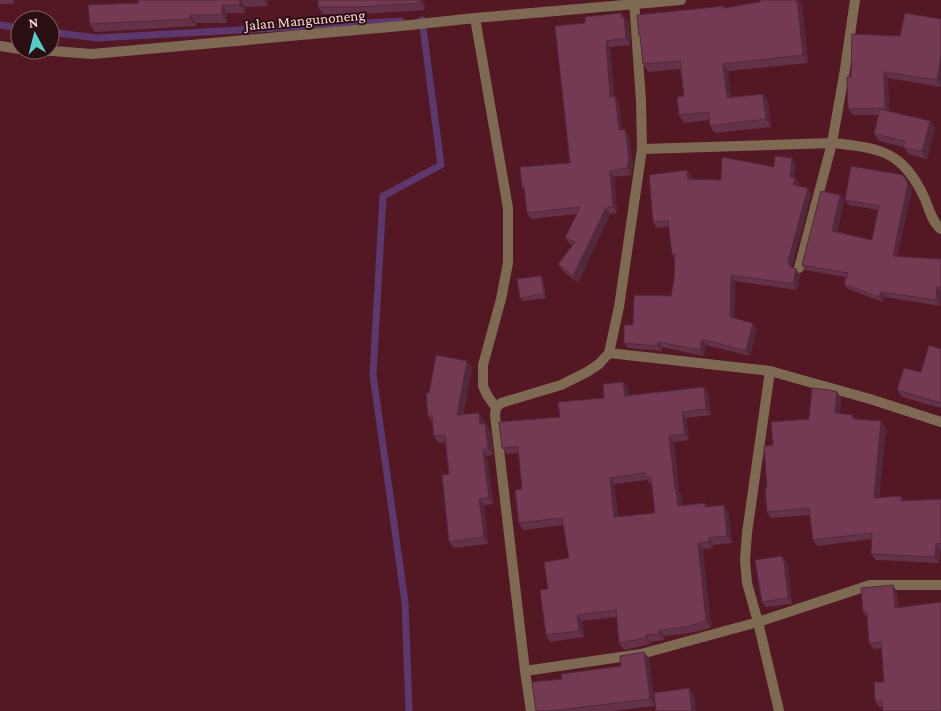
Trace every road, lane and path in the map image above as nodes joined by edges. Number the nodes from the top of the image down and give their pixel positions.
1 (681, 0) edge
2 (855, 0) edge
3 (634, 2) edge
4 (475, 18) junction
5 (60, 52) edge
6 (832, 143) junction
7 (642, 149) junction
8 (941, 229) edge
9 (799, 268) dead end
10 (609, 353) junction
11 (770, 371) junction
12 (496, 408) junction
13 (941, 422) edge
14 (941, 585) edge
15 (758, 622) junction
16 (525, 672) junction
17 (531, 711) edge
18 (779, 711) edge

1 - 3 street, Jalan Mangunoneng
2 - 6 street
3 - 4 street, Jalan Mangunoneng
3 - 7 street
4 - 5 street, Jalan Mangunoneng
4 - 12 street
6 - 7 street
6 - 8 street
6 - 9 street
7 - 10 street
10 - 11 street
10 - 12 street
11 - 13 street
11 - 15 street
12 - 16 street
14 - 15 street
15 - 16 street
15 - 18 street
16 - 17 street

